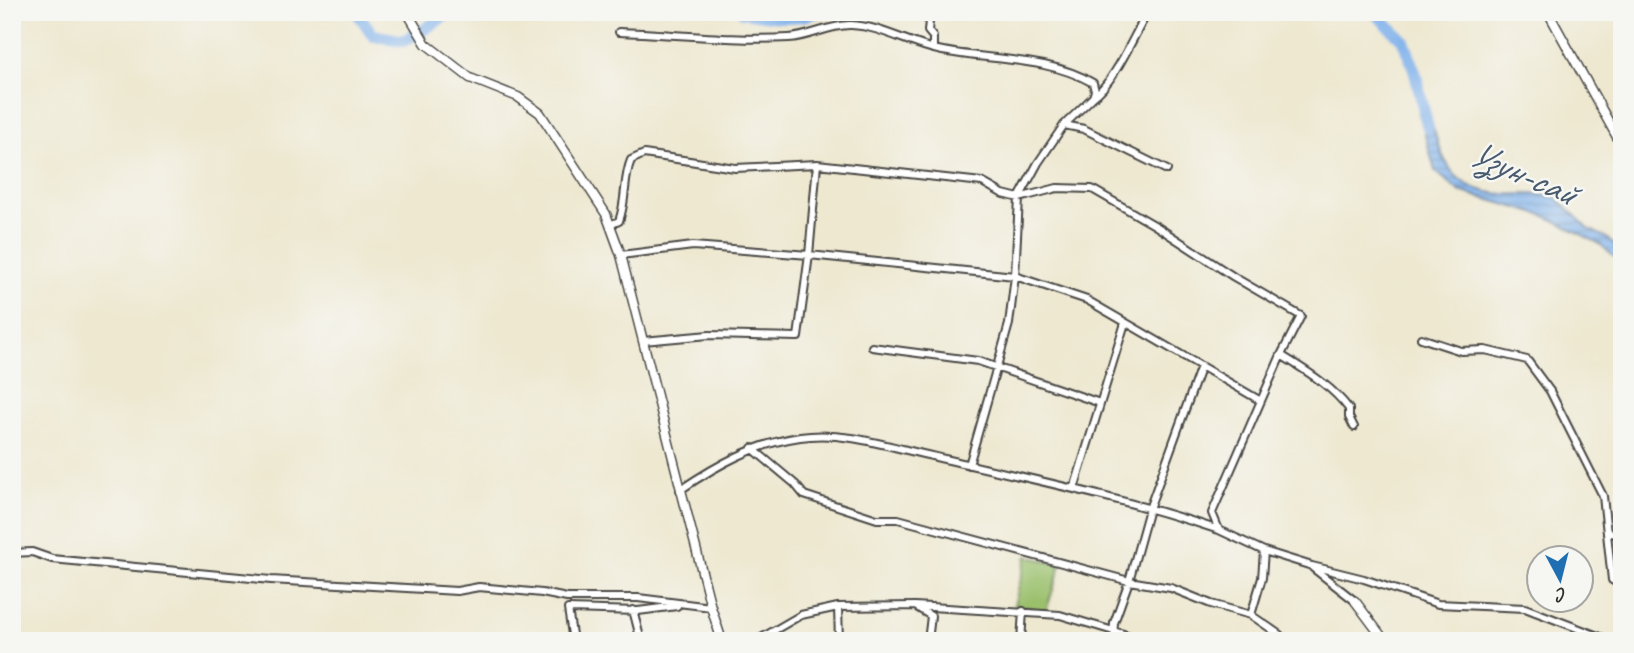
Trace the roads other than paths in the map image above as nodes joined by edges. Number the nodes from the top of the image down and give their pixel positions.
1 (407, 12) edge
2 (930, 12) edge
3 (1148, 12) edge
4 (1548, 12) edge
5 (620, 32) dead end
6 (933, 49) junction
7 (1093, 97) junction
8 (1064, 125) junction
9 (1622, 146) edge
10 (817, 164) junction
11 (1167, 170) dead end
12 (1019, 198) junction
13 (610, 225) junction
14 (621, 255) junction
15 (809, 255) junction
16 (1015, 276) junction
17 (1125, 323) junction
18 (1421, 338) dead end
19 (643, 341) junction
20 (872, 347) dead end
21 (1281, 355) junction
22 (1201, 366) junction
23 (997, 367) junction
24 (1261, 401) junction
25 (1100, 403) junction
26 (1354, 427) dead end
27 (752, 448) junction
28 (969, 465) junction
29 (1074, 489) junction
30 (680, 490) junction
31 (1149, 509) junction
32 (1219, 530) junction
33 (1608, 531) junction
34 (1622, 536) edge
35 (1264, 551) junction
36 (12, 553) edge
37 (1312, 566) junction
38 (1129, 581) junction
39 (1622, 586) edge
40 (1355, 601) joint
41 (688, 605) junction
42 (710, 607) junction
43 (838, 607) junction
44 (915, 607) junction
45 (633, 610) junction
46 (1023, 611) junction
47 (1251, 615) junction
48 (1114, 630) junction
49 (1280, 635) dead end
50 (1385, 640) edge
51 (572, 641) edge
52 (640, 641) edge
53 (722, 641) edge
54 (756, 641) edge
55 (839, 641) edge
56 (928, 641) edge
57 (1021, 641) edge
58 (1112, 641) edge
59 (1147, 641) edge
60 (1611, 641) edge

1 - 13 street
2 - 6 street
3 - 7 street
4 - 9 street
5 - 6 street
6 - 7 street
7 - 8 street
8 - 11 street
8 - 12 street
10 - 12 street
10 - 13 street
10 - 15 street
12 - 16 street
12 - 21 street
13 - 14 street
14 - 15 street
14 - 19 street
15 - 16 street
15 - 19 street
16 - 17 street
16 - 23 street
17 - 22 street
17 - 25 street
18 - 33 street
19 - 30 street
20 - 23 street
21 - 24 street
21 - 26 street
22 - 24 street
22 - 31 street
23 - 25 street
23 - 28 street
24 - 32 street
25 - 29 street
27 - 28 street
27 - 30 street
27 - 38 street
28 - 29 street
29 - 31 street
30 - 42 street
31 - 32 street
31 - 38 street
32 - 35 street
33 - 34 street
33 - 39 street
35 - 37 street
35 - 47 street
36 - 41 street
37 - 40 street
37 - 60 street
38 - 47 street
38 - 48 street
40 - 50 street
41 - 42 street
41 - 45 street
42 - 53 street
43 - 44 street
43 - 54 street
43 - 55 street
44 - 46 street
44 - 56 street
45 - 51 street
45 - 52 street
46 - 48 street
46 - 57 street
47 - 49 street
48 - 58 street
48 - 59 street

